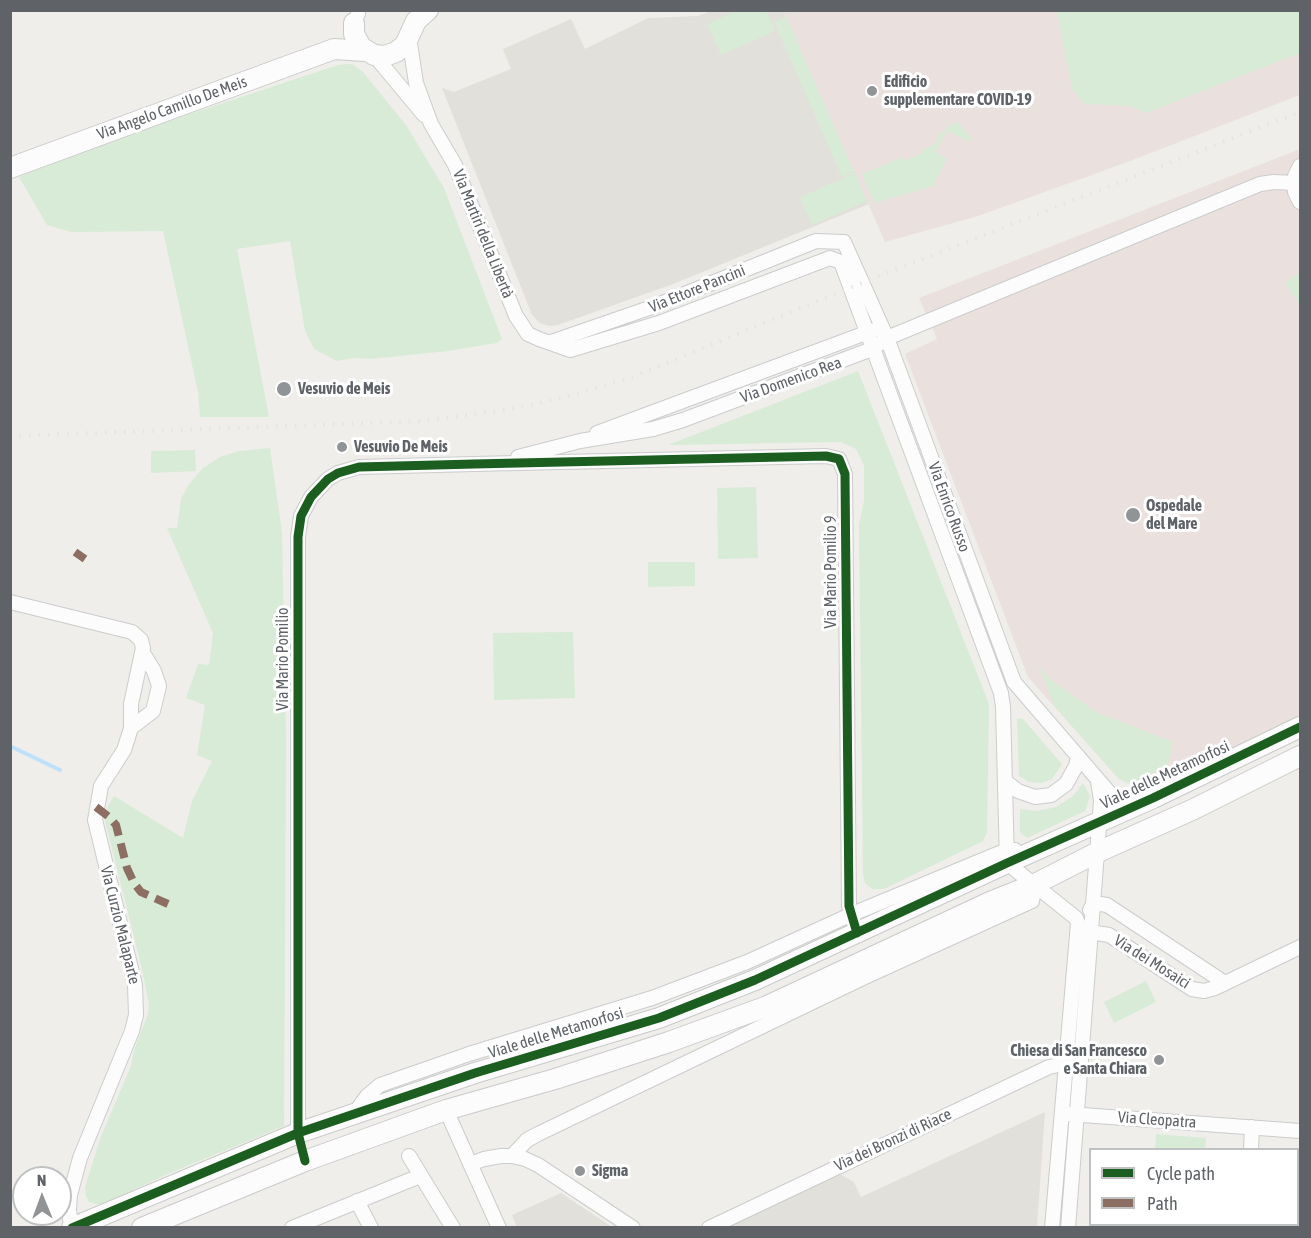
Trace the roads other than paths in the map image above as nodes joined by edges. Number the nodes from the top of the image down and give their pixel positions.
1 (403, 10) edge
2 (428, 10) edge
3 (358, 15) edge
4 (409, 35) junction
5 (334, 49) junction
6 (370, 53) junction
7 (431, 124) junction
8 (1300, 166) edge
9 (10, 168) edge
10 (1294, 183) junction
11 (1300, 202) edge
12 (844, 242) joint
13 (830, 258) joint
14 (866, 332) junction
15 (884, 333) junction
16 (545, 341) junction
17 (872, 349) junction
18 (580, 441) junction
19 (610, 461) junction
20 (474, 464) junction
21 (10, 602) edge
22 (143, 653) junction
23 (1300, 727) edge
24 (131, 728) junction
25 (1078, 756) junction
26 (1300, 756) edge
27 (1005, 781) junction
28 (1098, 781) junction
29 (1125, 811) junction
30 (1099, 822) junction
31 (1098, 852) junction
32 (1007, 856) junction
33 (1035, 884) junction
34 (1094, 903) junction
35 (1070, 914) junction
36 (854, 924) junction
37 (1085, 931) junction
38 (1300, 947) edge
39 (1225, 983) junction
40 (1066, 1064) junction
41 (1081, 1065) junction
42 (434, 1087) junction
43 (446, 1110) junction
44 (1062, 1113) junction
45 (354, 1114) junction
46 (1077, 1114) junction
47 (1252, 1127) junction
48 (1300, 1131) edge
49 (298, 1133) junction
50 (1251, 1148) edge
51 (409, 1156) dead end
52 (512, 1156) junction
53 (305, 1161) junction
54 (470, 1164) junction
55 (420, 1176) junction
56 (357, 1201) junction
57 (151, 1226) edge
58 (72, 1227) edge
59 (292, 1227) edge
60 (371, 1227) edge
61 (453, 1227) edge
62 (499, 1227) edge
63 (633, 1227) edge
64 (709, 1227) edge
65 (1052, 1227) edge
66 (1068, 1227) edge

1 - 4 street
2 - 4 street, Via Angelo Camillo De Meis
3 - 5 street
3 - 6 street
4 - 6 street, Via Angelo Camillo De Meis
4 - 7 street, Via Martiri della Libertà
5 - 6 street, Via Angelo Camillo De Meis
5 - 9 street, Via Angelo Camillo De Meis
6 - 7 street, Via Martiri della Libertà
7 - 16 street, Via Martiri della Libertà
8 - 10 street
10 - 11 street
10 - 15 street, Via Domenico Rea
12 - 15 street, Via Enrico Russo
12 - 16 street, Via Ettore Pancini
13 - 14 street, Via Enrico Russo
13 - 16 street, Via Ettore Pancini
14 - 15 street, Via Domenico Rea
14 - 17 street, Via Enrico Russo
14 - 18 street, Via Domenico Rea
15 - 17 street, Via Domenico Rea
15 - 25 street, Via Enrico Russo
17 - 18 street, Via Domenico Rea
17 - 27 street, Via Enrico Russo
18 - 19 street
18 - 20 street, Via Mario Pomilio
19 - 20 street, Via Mario Pomilio
19 - 36 street, Via Mario Pomilio 9
20 - 49 street, Via Mario Pomilio
21 - 22 street
22 - 24 street
22 - 24 street
23 - 29 street, Viale delle Metamorfosi
24 - 58 street, Via Curzio Malaparte
25 - 27 street
25 - 28 street, Via Enrico Russo
26 - 31 street
27 - 32 street, Via Enrico Russo
28 - 29 street, Via Enrico Russo
28 - 30 street
29 - 30 street, Viale delle Metamorfosi
30 - 31 street
30 - 32 street, Viale delle Metamorfosi
31 - 33 street
31 - 34 street
32 - 33 street
32 - 36 street, Viale delle Metamorfosi
33 - 35 street
33 - 43 street
33 - 52 street
34 - 35 street
34 - 37 street
34 - 39 street, Via dei Mosaici
35 - 37 street
36 - 42 street, Viale delle Metamorfosi
36 - 45 street, Viale delle Metamorfosi
37 - 39 street, Via dei Mosaici
37 - 40 street
37 - 41 street
38 - 39 street, Via dei Mosaici
40 - 41 street, Via dei Bronzi di Riace
40 - 44 street
40 - 64 street, Via dei Bronzi di Riace
41 - 46 street
42 - 43 street
42 - 45 street, Viale delle Metamorfosi
43 - 53 street
43 - 54 street
44 - 46 street, Via Cleopatra
44 - 65 street
45 - 49 street, Viale delle Metamorfosi
46 - 47 street, Via Cleopatra
46 - 66 street
47 - 48 street, Via Cleopatra
47 - 50 street
49 - 53 street
49 - 58 street, Viale delle Metamorfosi
51 - 55 street
52 - 54 street
52 - 63 street
53 - 57 street
54 - 62 street
55 - 56 street
55 - 61 street
56 - 59 street
56 - 60 street

